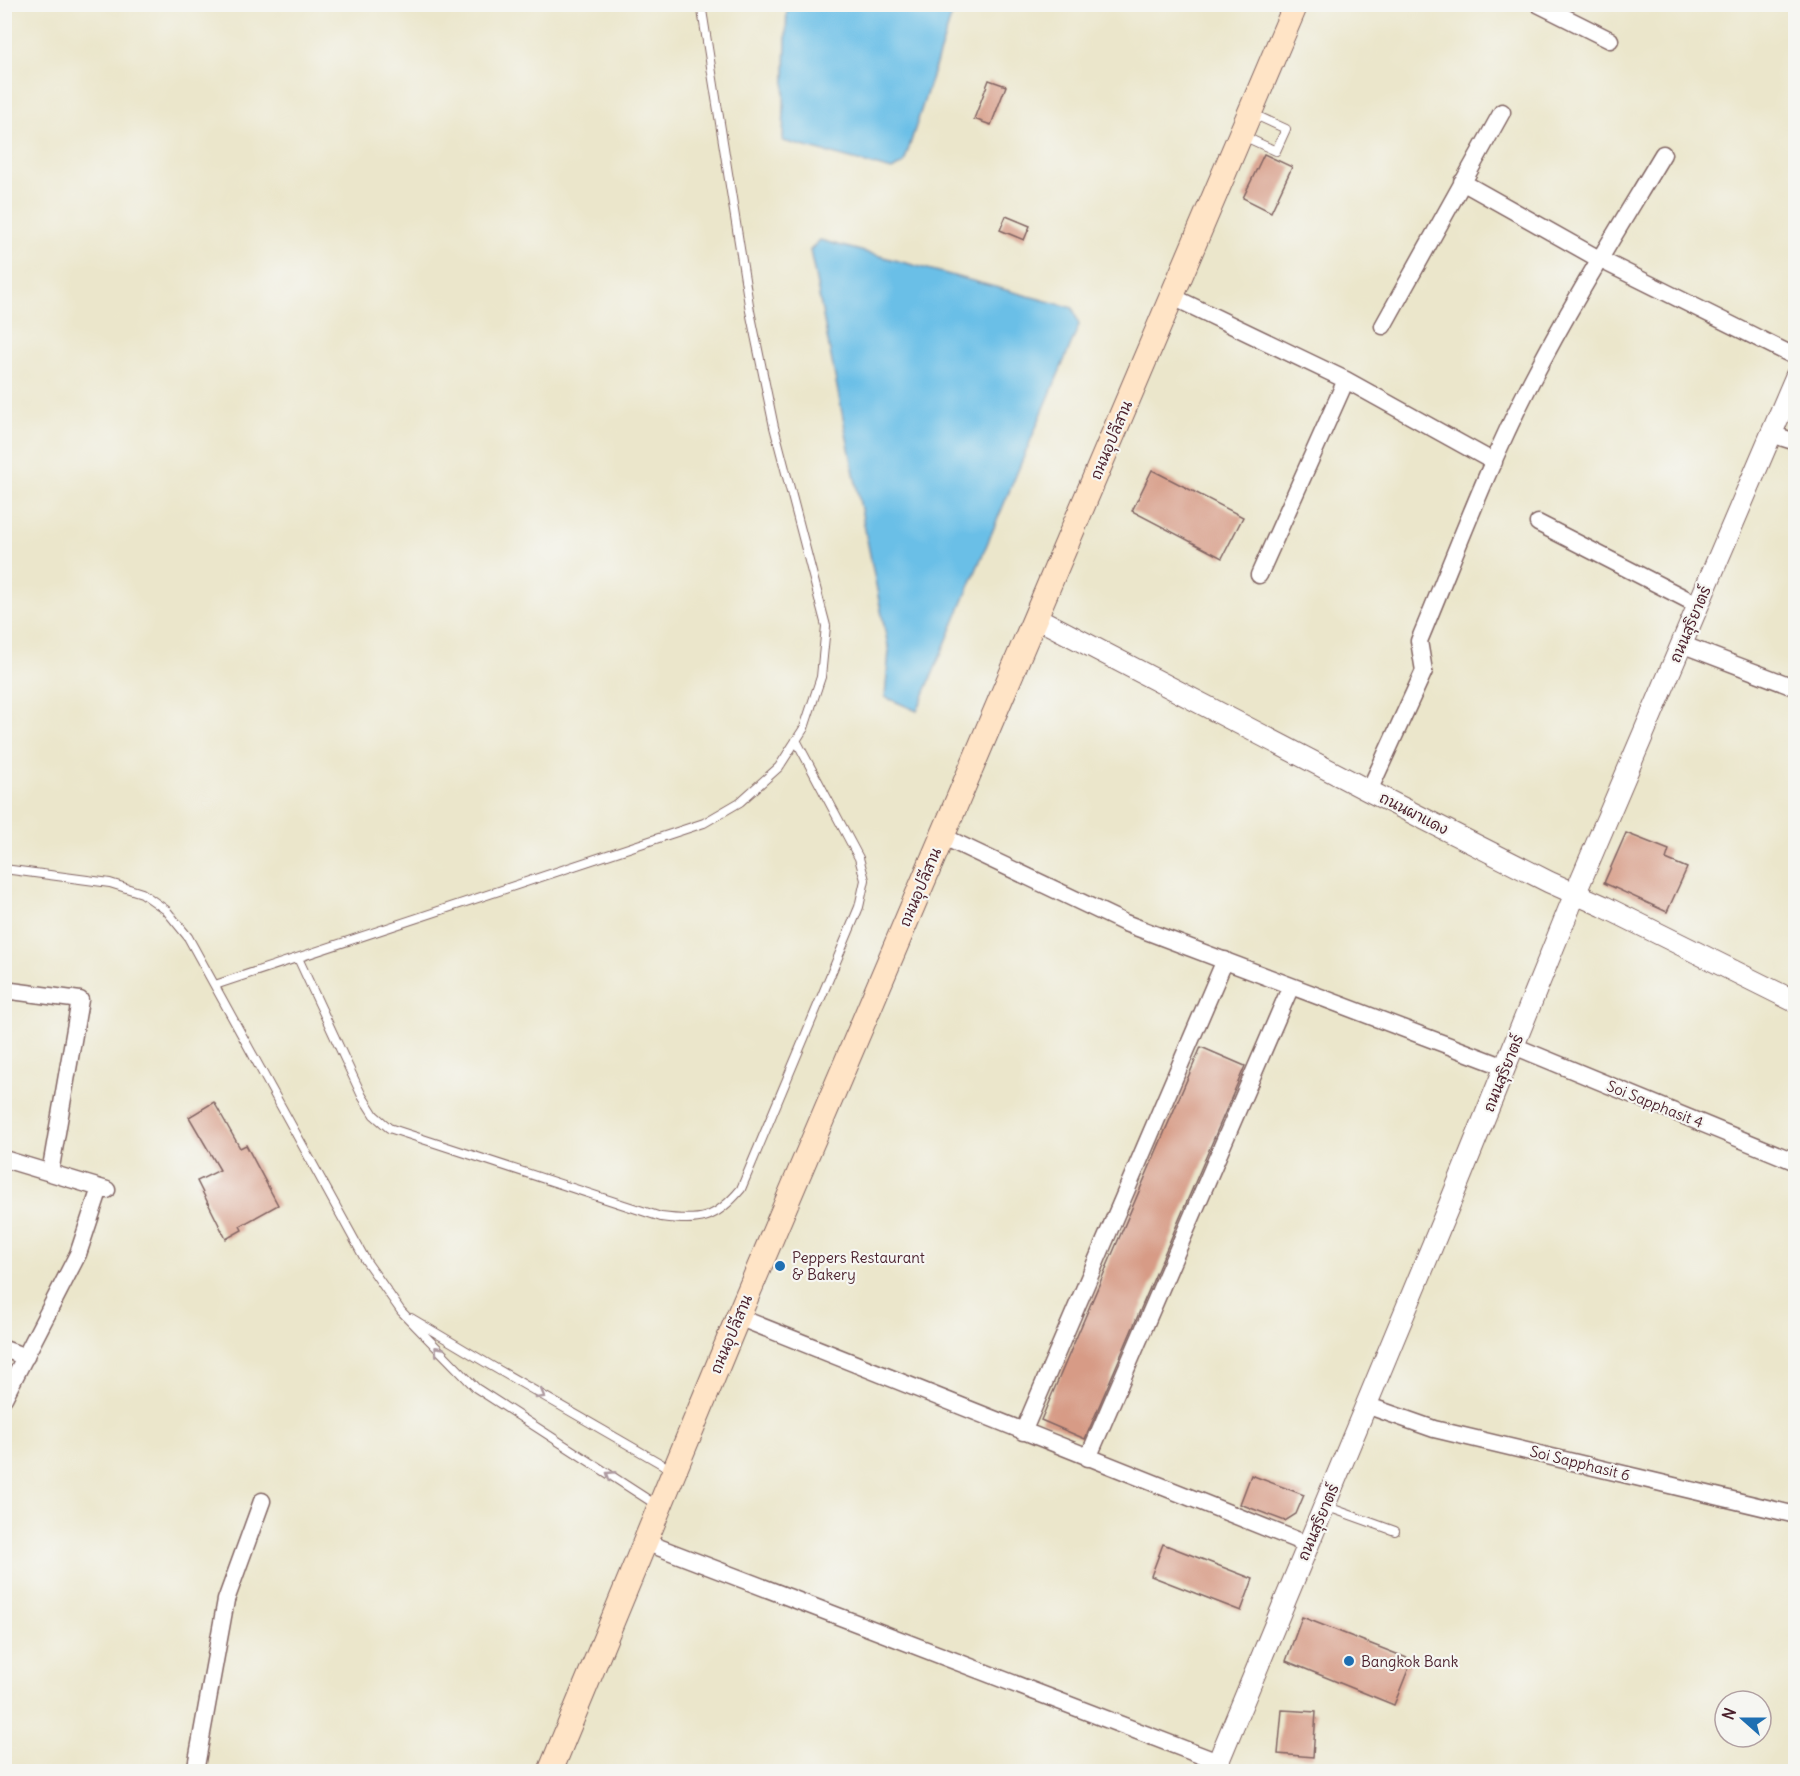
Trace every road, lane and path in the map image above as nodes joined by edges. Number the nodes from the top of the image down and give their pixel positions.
1 (701, 4) edge
2 (1296, 4) edge
3 (1538, 4) edge
4 (1610, 40) dead end
5 (1250, 112) junction
6 (1502, 112) dead end
7 (1241, 135) junction
8 (1664, 154) dead end
9 (1462, 182) junction
10 (1599, 258) junction
11 (1173, 297) junction
12 (1383, 326) dead end
13 (1796, 357) edge
14 (1796, 376) edge
15 (1346, 380) junction
16 (1771, 434) junction
17 (1796, 442) edge
18 (1494, 462) junction
19 (1538, 523) dead end
20 (1259, 574) dead end
21 (1698, 605) junction
22 (1035, 617) junction
23 (1681, 644) junction
24 (1796, 688) edge
25 (796, 740) junction
26 (1369, 791) junction
27 (942, 836) junction
28 (4, 869) edge
29 (1575, 894) junction
30 (298, 958) junction
31 (1225, 960) junction
32 (215, 985) junction
33 (1291, 986) junction
34 (4, 990) edge
35 (1796, 1002) edge
36 (1514, 1046) junction
37 (1505, 1067) junction
38 (4, 1159) edge
39 (1796, 1161) edge
40 (50, 1173) junction
41 (401, 1311) junction
42 (738, 1317) junction
43 (4, 1349) edge
44 (26, 1357) junction
45 (4, 1398) edge
46 (1366, 1405) junction
47 (1023, 1432) junction
48 (1088, 1458) junction
49 (674, 1471) junction
50 (262, 1501) dead end
51 (1325, 1506) junction
52 (660, 1507) junction
53 (1796, 1515) edge
54 (1395, 1531) dead end
55 (645, 1542) junction
56 (1309, 1545) junction
57 (1216, 1766) edge
58 (195, 1772) edge
59 (550, 1772) edge

1 - 25 lane
2 - 5 main road, ถนนอุปลีสาน
3 - 4 street
5 - 7 main road, ถนนอุปลีสาน
5 - 7 lane
6 - 9 street
7 - 11 main road, ถนนอุปลีสาน
8 - 10 street
9 - 10 street
9 - 12 street
10 - 13 street
10 - 18 street
11 - 15 street
11 - 22 main road, ถนนอุปลีสาน
14 - 16 street, ถนนสุริยาตร์
15 - 18 street
15 - 20 street
16 - 17 street
16 - 21 street, ถนนสุริยาตร์
18 - 26 street
19 - 21 street
21 - 23 street, ถนนสุริยาตร์
22 - 26 street, ถนนผาแดง
22 - 27 main road, ถนนอุปลีสาน
23 - 24 street
23 - 29 street, ถนนสุริยาตร์
25 - 30 lane
25 - 30 lane
26 - 29 street, ถนนผาแดง
27 - 31 street
27 - 42 main road, ถนนอุปลีสาน
28 - 32 lane
29 - 35 street, ถนนผาแดง
29 - 36 street, ถนนสุริยาตร์
30 - 32 lane
31 - 33 street
31 - 47 street
32 - 41 lane
33 - 37 street
33 - 48 street
34 - 40 street
36 - 37 street, ถนนสุริยาตร์
36 - 39 street, Soi Sapphasit 4
37 - 46 street, ถนนสุริยาตร์
38 - 40 street
40 - 44 street
41 -> 49 lane
52 -> 41 lane
42 - 47 street
42 - 49 main road, ถนนอุปลีสาน
43 - 44 street
44 - 45 street
46 - 51 street, ถนนสุริยาตร์
46 - 53 street, Soi Sapphasit 6
47 - 48 street
48 - 56 street
49 - 52 main road, ถนนอุปลีสาน
50 - 58 street
51 - 54 lane
51 - 56 street, ถนนสุริยาตร์
52 - 55 main road, ถนนอุปลีสาน
55 - 57 street
55 - 59 main road, ถนนอุปลีสาน
56 - 57 street, ถนนสุริยาตร์

